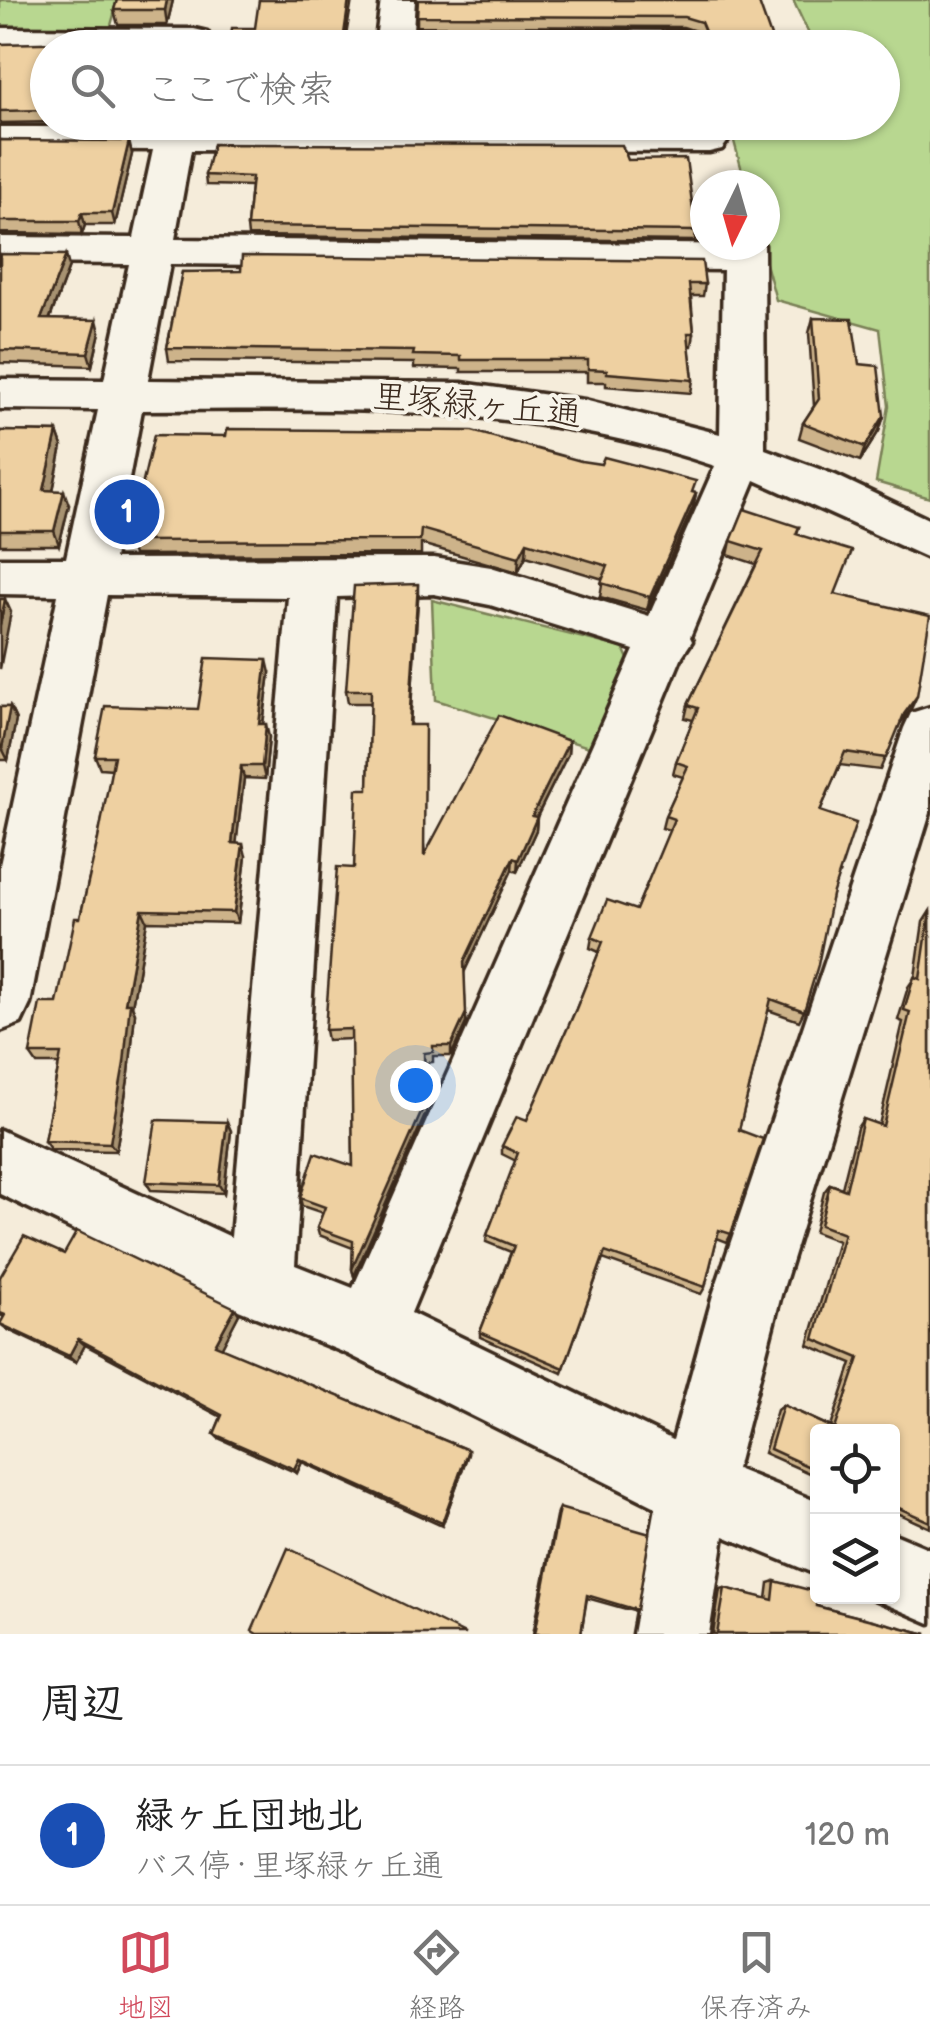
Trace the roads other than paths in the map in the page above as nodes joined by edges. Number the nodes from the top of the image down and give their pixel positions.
1 (398, 0) edge
2 (395, 30) edge
3 (30, 38) edge
4 (0, 39) edge
5 (30, 137) edge
6 (0, 138) edge
7 (174, 140) edge
8 (558, 140) edge
9 (711, 144) edge
10 (0, 250) edge
11 (690, 251) edge
12 (151, 252) junction
13 (745, 260) edge
14 (0, 394) edge
15 (124, 395) junction
16 (742, 456) junction
17 (930, 541) edge
18 (0, 576) edge
19 (86, 576) junction
20 (314, 579) junction
21 (666, 640) junction
22 (926, 759) edge
23 (22, 789) edge
24 (0, 1004) edge
25 (0, 1161) edge
26 (260, 1286) junction
27 (370, 1329) junction
28 (695, 1488) junction
29 (810, 1536) edge
30 (900, 1573) edge
31 (930, 1586) edge
32 (671, 1634) edge

1 - 2 street
3 - 4 street
5 - 6 street
7 - 12 street
8 - 9 street
10 - 12 street
11 - 12 street
12 - 15 street
13 - 16 street
14 - 15 street, 里塚緑ヶ丘通
15 - 16 street, 里塚緑ヶ丘通
15 - 19 street
16 - 17 street, 里塚緑ヶ丘通
16 - 21 street
18 - 19 street
19 - 20 street
19 - 23 street
20 - 21 street
20 - 26 street
21 - 27 street
22 - 28 street
23 - 24 street
25 - 26 street
26 - 27 street
27 - 28 street
28 - 29 street
28 - 32 street
30 - 31 street

